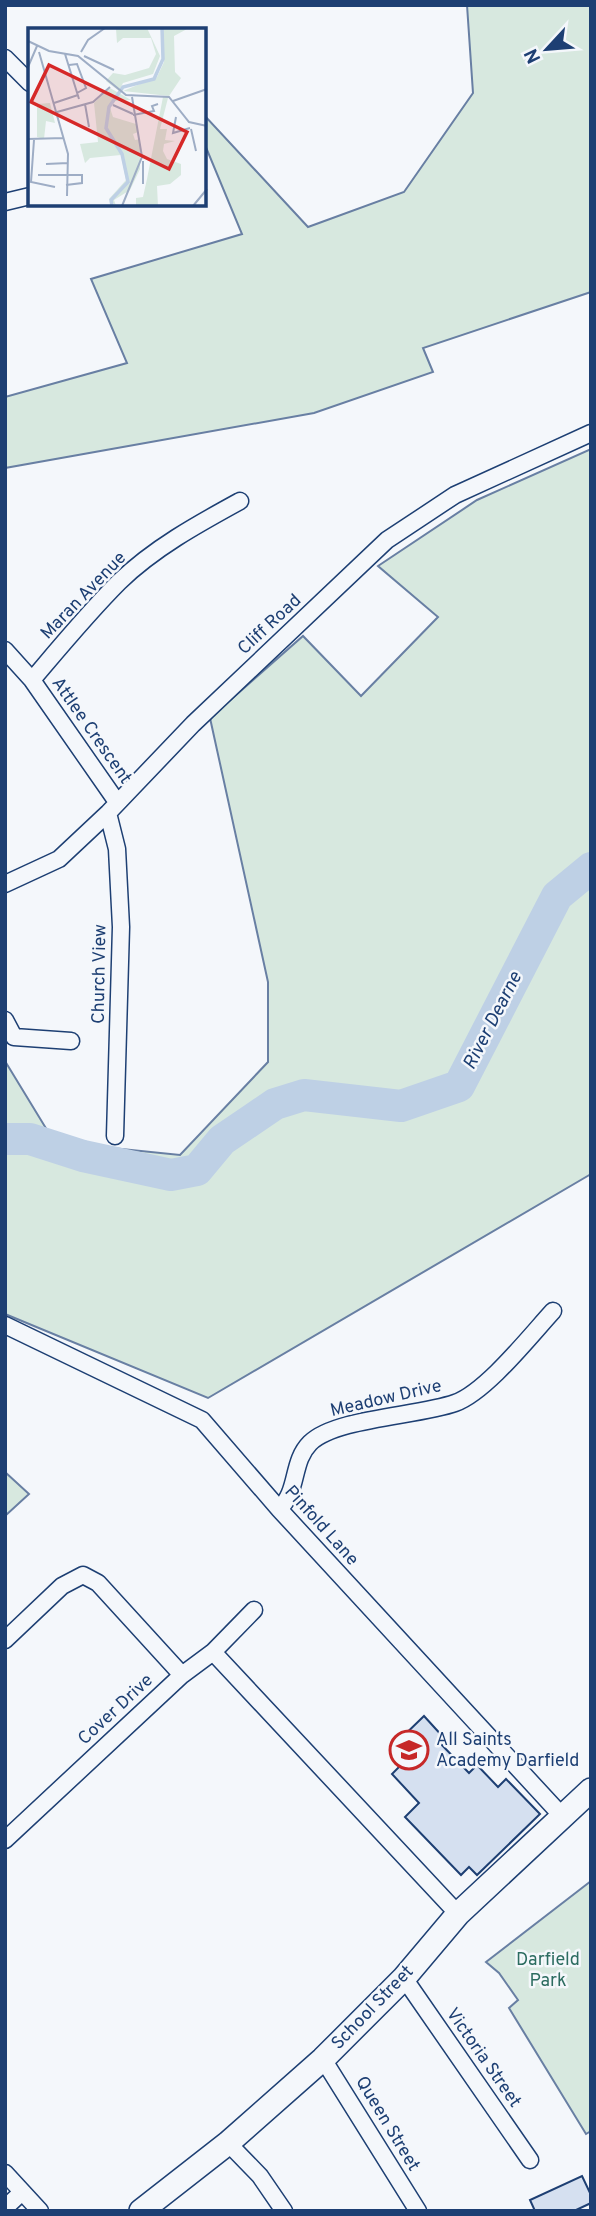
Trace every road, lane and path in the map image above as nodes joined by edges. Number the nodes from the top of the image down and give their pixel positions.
1 (5, 58) edge
2 (28, 81) edge
3 (28, 196) edge
4 (5, 202) edge
5 (591, 433) edge
6 (240, 501) dead end
7 (5, 650) edge
8 (33, 680) junction
9 (112, 808) junction
10 (5, 884) edge
11 (5, 1020) edge
12 (71, 1041) dead end
13 (115, 1136) dead end
14 (553, 1311) dead end
15 (5, 1325) edge
16 (279, 1509) junction
17 (254, 1610) dead end
18 (5, 1640) edge
19 (213, 1651) junction
20 (182, 1675) junction
21 (591, 1790) edge
22 (562, 1816) junction
23 (5, 1840) edge
24 (458, 1914) junction
25 (404, 1978) junction
26 (323, 2059) junction
27 (228, 2143) junction
28 (530, 2160) dead end
29 (5, 2173) edge
30 (21, 2193) junction
31 (5, 2208) edge
32 (40, 2211) edge
33 (141, 2211) edge
34 (284, 2211) edge
35 (418, 2211) edge

1 - 2 street
3 - 4 street
5 - 9 street, Cliff Road
6 - 8 street, Maran Avenue
7 - 8 street, Attlee Crescent
8 - 9 street, Attlee Crescent
9 - 10 street, Cliff Road
9 - 13 street, Church View
11 - 12 street
14 - 16 street, Meadow Drive
15 - 16 street, Pinfold Lane
16 - 22 street, Pinfold Lane
17 - 19 street, Cover Drive
18 - 20 street
19 - 20 street, Cover Drive
19 - 24 street
20 - 23 street, Cover Drive
21 - 22 street, School Street
22 - 24 street, School Street
24 - 25 street, School Street
25 - 26 street, School Street
25 - 28 street, Victoria Street
26 - 27 street, School Street
26 - 35 street, Queen Street
27 - 33 street, School Street
27 - 34 street
29 - 30 street
30 - 31 street
30 - 32 street

